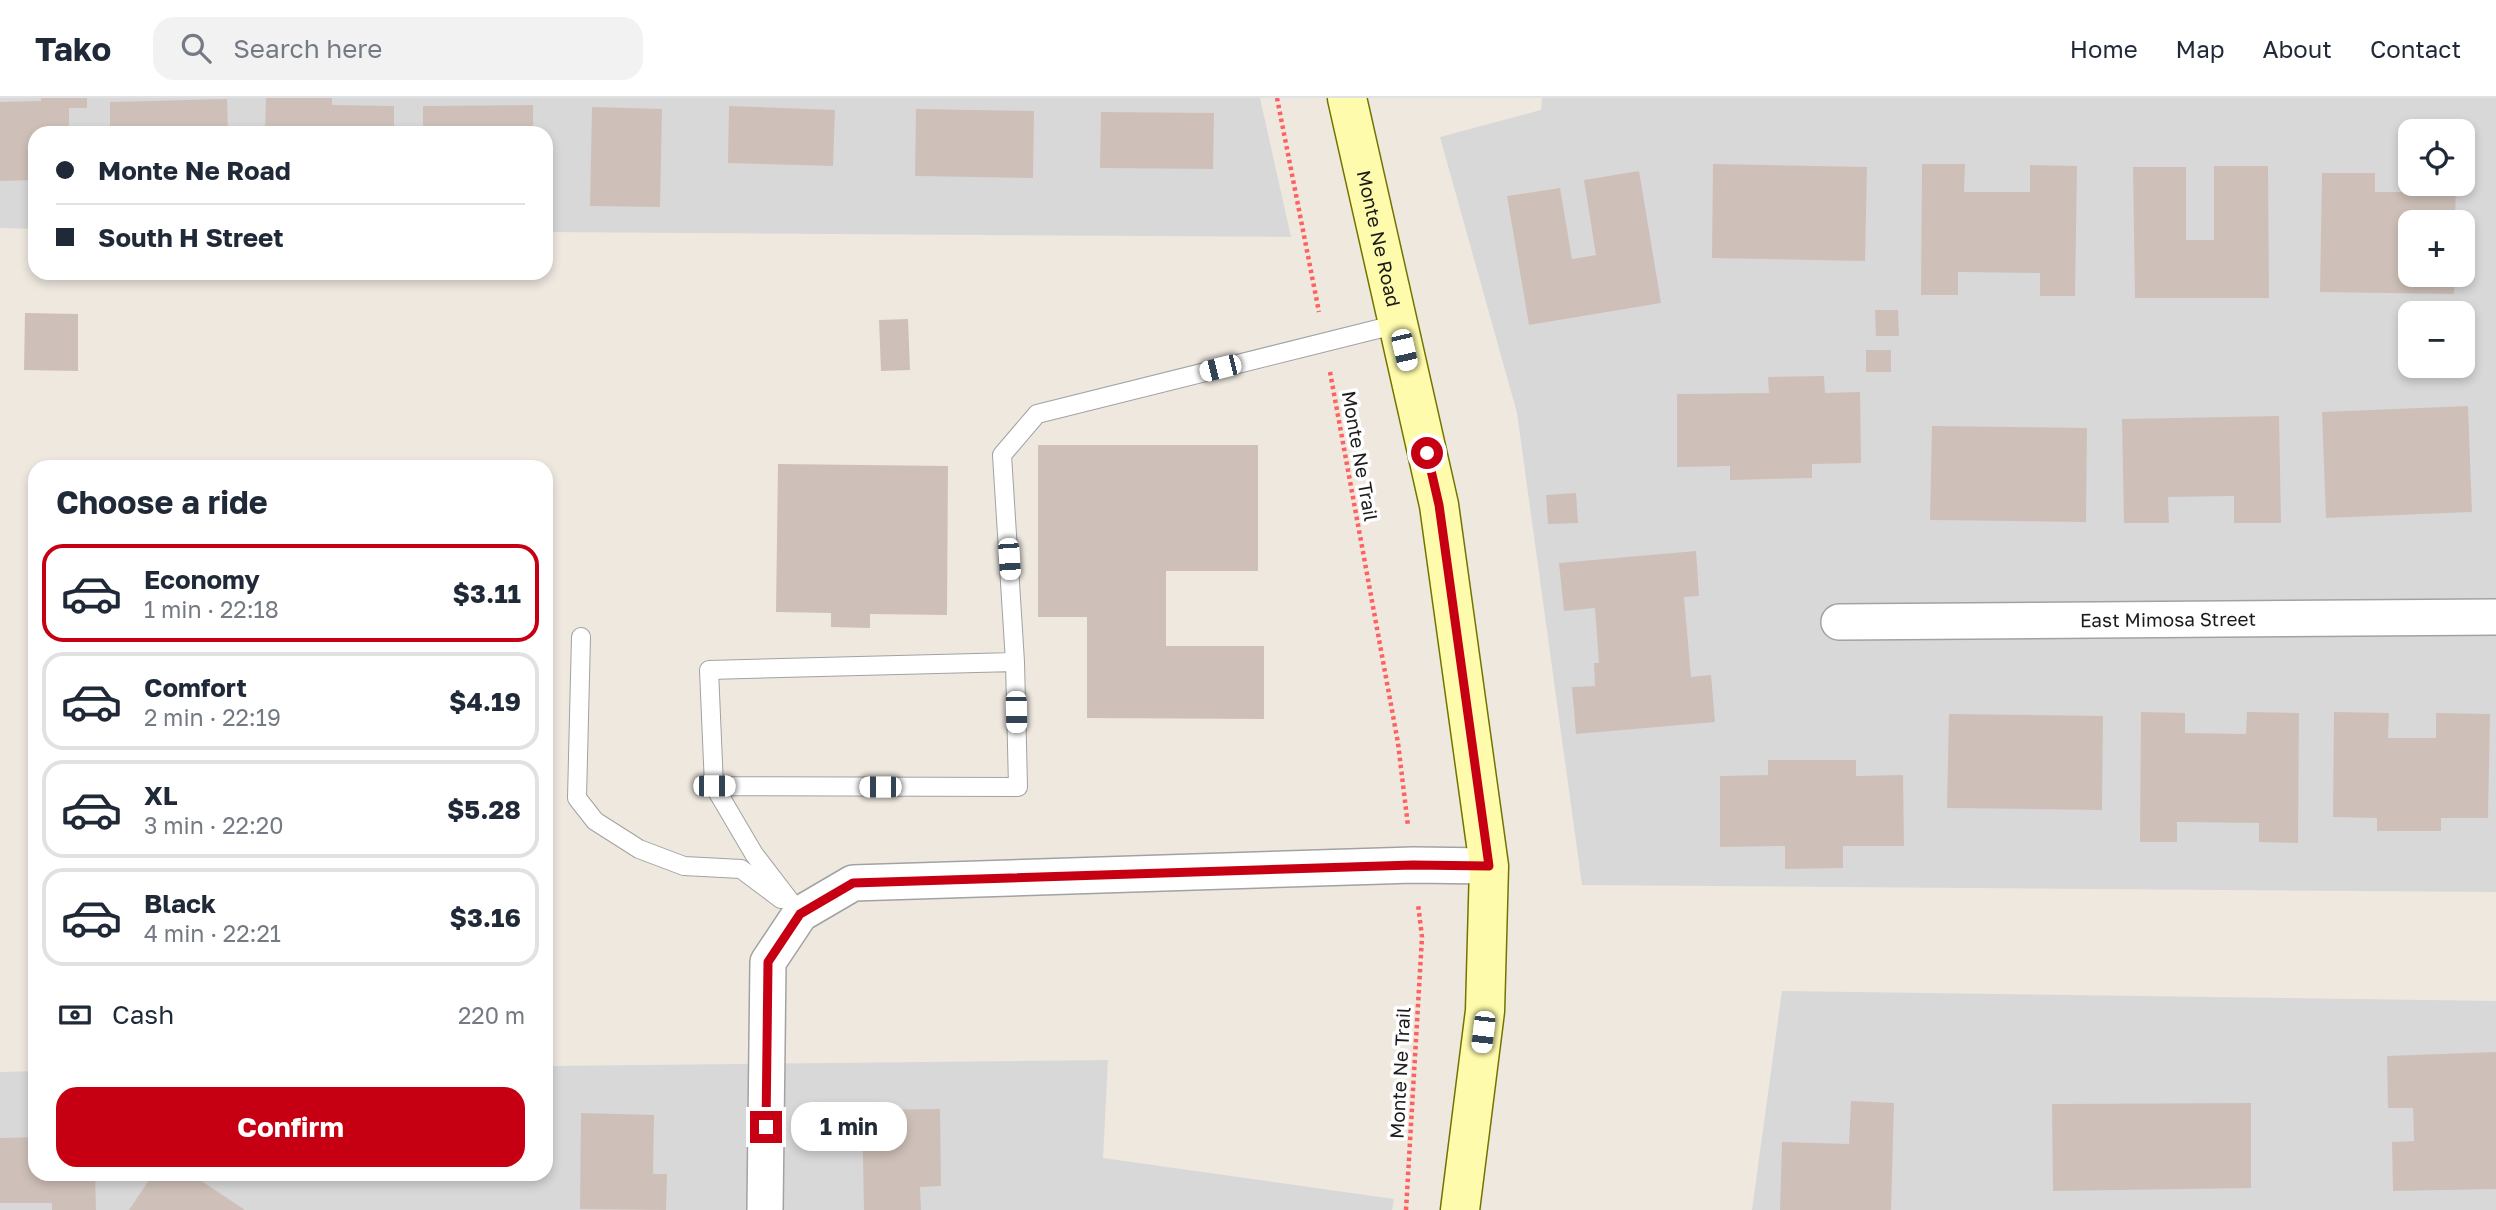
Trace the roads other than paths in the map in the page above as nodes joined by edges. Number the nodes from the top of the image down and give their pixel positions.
1 (1347, 98) edge
2 (1398, 324) junction
3 (2496, 617) edge
4 (1839, 622) dead end
5 (581, 636) dead end
6 (1016, 662) junction
7 (714, 786) junction
8 (1489, 866) junction
9 (800, 914) junction
10 (765, 1210) edge
11 (1460, 1210) edge

1 - 2 street, Monte Ne Road
2 - 6 lane
2 - 8 street, Monte Ne Road
3 - 4 street, East Mimosa Street
5 - 9 lane
6 - 7 lane
6 - 7 lane
7 - 9 lane
8 - 9 street
8 - 11 street, Monte Ne Road
9 - 10 street

